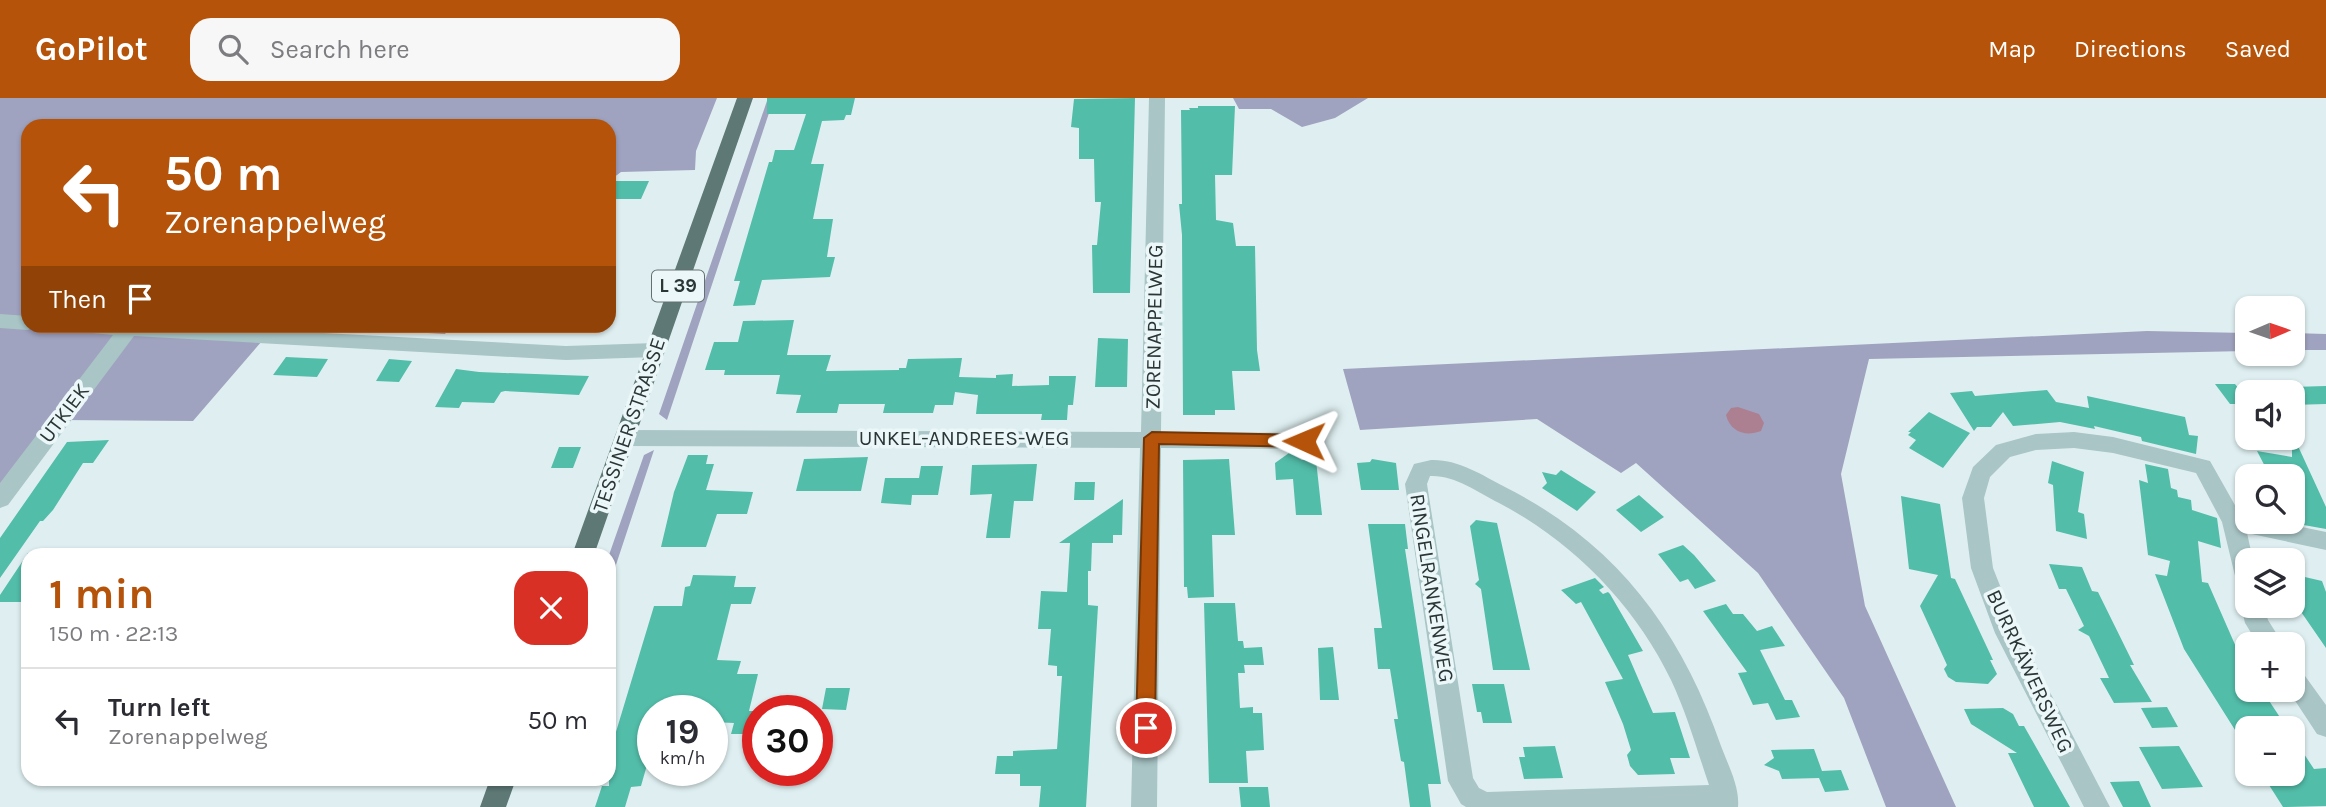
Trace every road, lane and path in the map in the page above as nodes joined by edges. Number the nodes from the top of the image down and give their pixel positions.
1 (745, 98) edge
2 (1157, 98) edge
3 (0, 321) edge
4 (21, 322) edge
5 (125, 333) edge
6 (216, 333) edge
7 (655, 350) junction
8 (624, 438) junction
9 (1152, 438) junction
10 (1304, 441) dead end
11 (0, 499) edge
12 (2232, 521) junction
13 (2326, 541) edge
14 (585, 548) edge
15 (2239, 548) edge
16 (2305, 695) edge
17 (2326, 726) edge
18 (500, 786) edge
19 (1725, 802) edge
20 (493, 807) edge
21 (1144, 807) edge
22 (2096, 807) edge

1 - 7 main road, TESSINER STRASSE / L 39
2 - 9 street, ZORENAPPELWEG
3 - 4 street
5 - 11 street, UTKIEK
6 - 7 street
7 - 8 main road, TESSINER STRASSE / L 39
8 - 9 street, UNKEL-ANDREES-WEG
8 - 14 main road, TESSINER STRASSE / L 39
9 - 10 street, UNKEL-ANDREES-WEG
9 - 21 street, ZORENAPPELWEG
12 - 13 street
12 - 15 street
12 - 22 street, BURRKÄWERSWEG
16 - 17 street
18 - 20 main road
19 - 19 street, RINGELRANKENWEG

